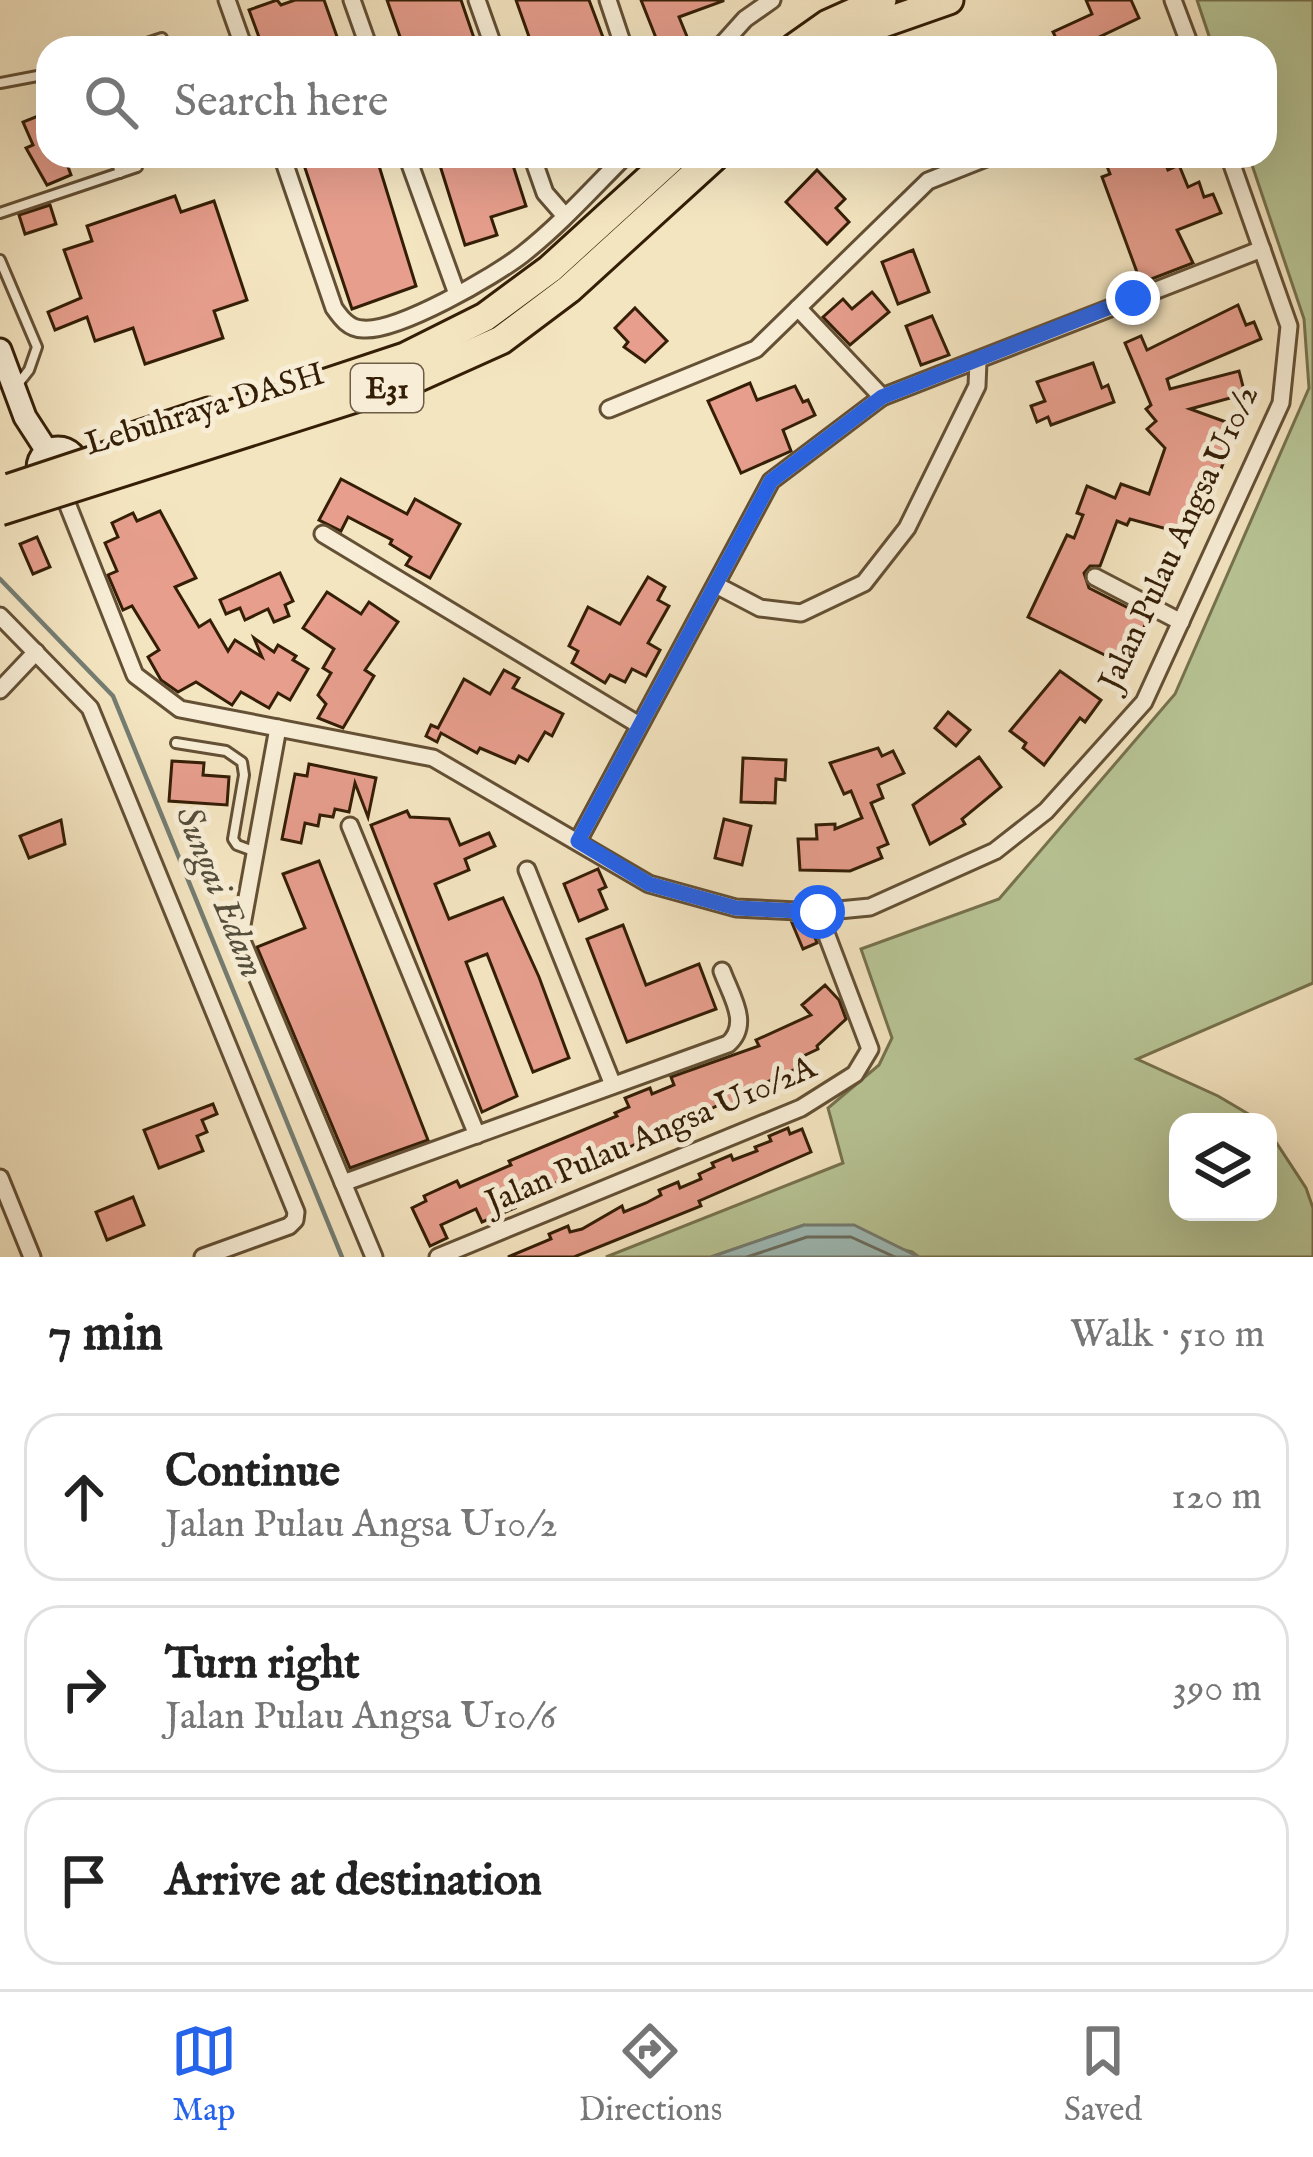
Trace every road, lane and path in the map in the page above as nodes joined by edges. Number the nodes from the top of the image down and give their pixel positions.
1 (227, 0) edge
2 (352, 0) edge
3 (477, 0) edge
4 (608, 0) edge
5 (739, 0) edge
6 (772, 0) edge
7 (856, 0) edge
8 (882, 0) edge
9 (905, 0) edge
10 (950, 0) edge
11 (1173, 0) edge
12 (746, 19) junction
13 (240, 36) edge
14 (365, 36) edge
15 (490, 36) edge
16 (621, 36) edge
17 (730, 36) edge
18 (800, 36) edge
19 (811, 36) edge
20 (848, 36) edge
21 (857, 36) edge
22 (1186, 36) edge
23 (36, 76) edge
24 (0, 83) edge
25 (119, 168) edge
26 (134, 168) edge
27 (286, 168) edge
28 (411, 168) edge
29 (536, 168) edge
30 (613, 168) edge
31 (646, 168) edge
32 (661, 168) edge
33 (697, 168) edge
34 (698, 168) edge
35 (961, 168) edge
36 (1233, 168) edge
37 (120, 173) junction
38 (0, 213) edge
39 (565, 216) junction
40 (1262, 249) junction
41 (0, 260) edge
42 (457, 294) junction
43 (798, 308) junction
44 (0, 350) edge
45 (978, 361) junction
46 (15, 388) junction
47 (882, 397) junction
48 (609, 409) dead end
49 (57, 471) junction
50 (0, 488) edge
51 (0, 508) edge
52 (323, 534) dead end
53 (1095, 577) dead end
54 (716, 586) junction
55 (0, 616) edge
56 (1181, 622) junction
57 (36, 652) junction
58 (0, 690) edge
59 (639, 725) junction
60 (278, 728) junction
61 (176, 743) dead end
62 (350, 826) dead end
63 (578, 841) junction
64 (256, 852) junction
65 (526, 870) dead end
66 (818, 912) junction
67 (722, 971) dead end
68 (614, 1085) junction
69 (477, 1135) junction
70 (0, 1178) edge
71 (343, 1184) junction
72 (32, 1257) edge
73 (203, 1257) edge
74 (374, 1257) edge
75 (438, 1257) edge

1 - 13 street
2 - 14 street
3 - 15 street
4 - 16 street
5 - 12 street
6 - 12 street
7 - 18 street
8 - 19 highway
9 - 20 street
10 - 21 highway
11 - 22 street
12 - 17 street
23 - 24 lane
25 - 37 lane
26 - 37 lane
27 - 42 street
28 - 42 street
29 - 39 street
30 - 39 street
31 - 49 street
32 - 50 highway, Lebuhraya DASH / E31, bridge
33 - 49 street
34 - 51 highway, Lebuhraya DASH / E31, bridge
35 - 43 street
36 - 40 street, Jalan Pulau Angsa U10/2
37 - 38 lane
39 - 42 street
40 - 45 street
40 - 56 street, Jalan Pulau Angsa U10/2
41 - 46 lane
43 - 47 street
43 - 48 street
44 - 46 street
45 - 47 street
45 - 54 street
46 - 49 street
47 - 54 street
49 - 50 street
49 - 51 street
49 - 60 street, Jalan Pulau Angsa U10/2
52 - 59 street
53 - 56 street
54 - 59 street
55 - 57 street
56 - 66 street, Jalan Pulau Angsa U10/2
57 - 58 street
57 - 73 street
59 - 63 street
60 - 63 street, Jalan Pulau Angsa U10/2
60 - 64 street
61 - 64 lane
62 - 69 street
63 - 66 street, Jalan Pulau Angsa U10/2
64 - 71 street
65 - 68 street
66 - 75 street, Jalan Pulau Angsa U10/2A
67 - 68 street
68 - 69 street
69 - 71 street
70 - 72 street
71 - 74 street

